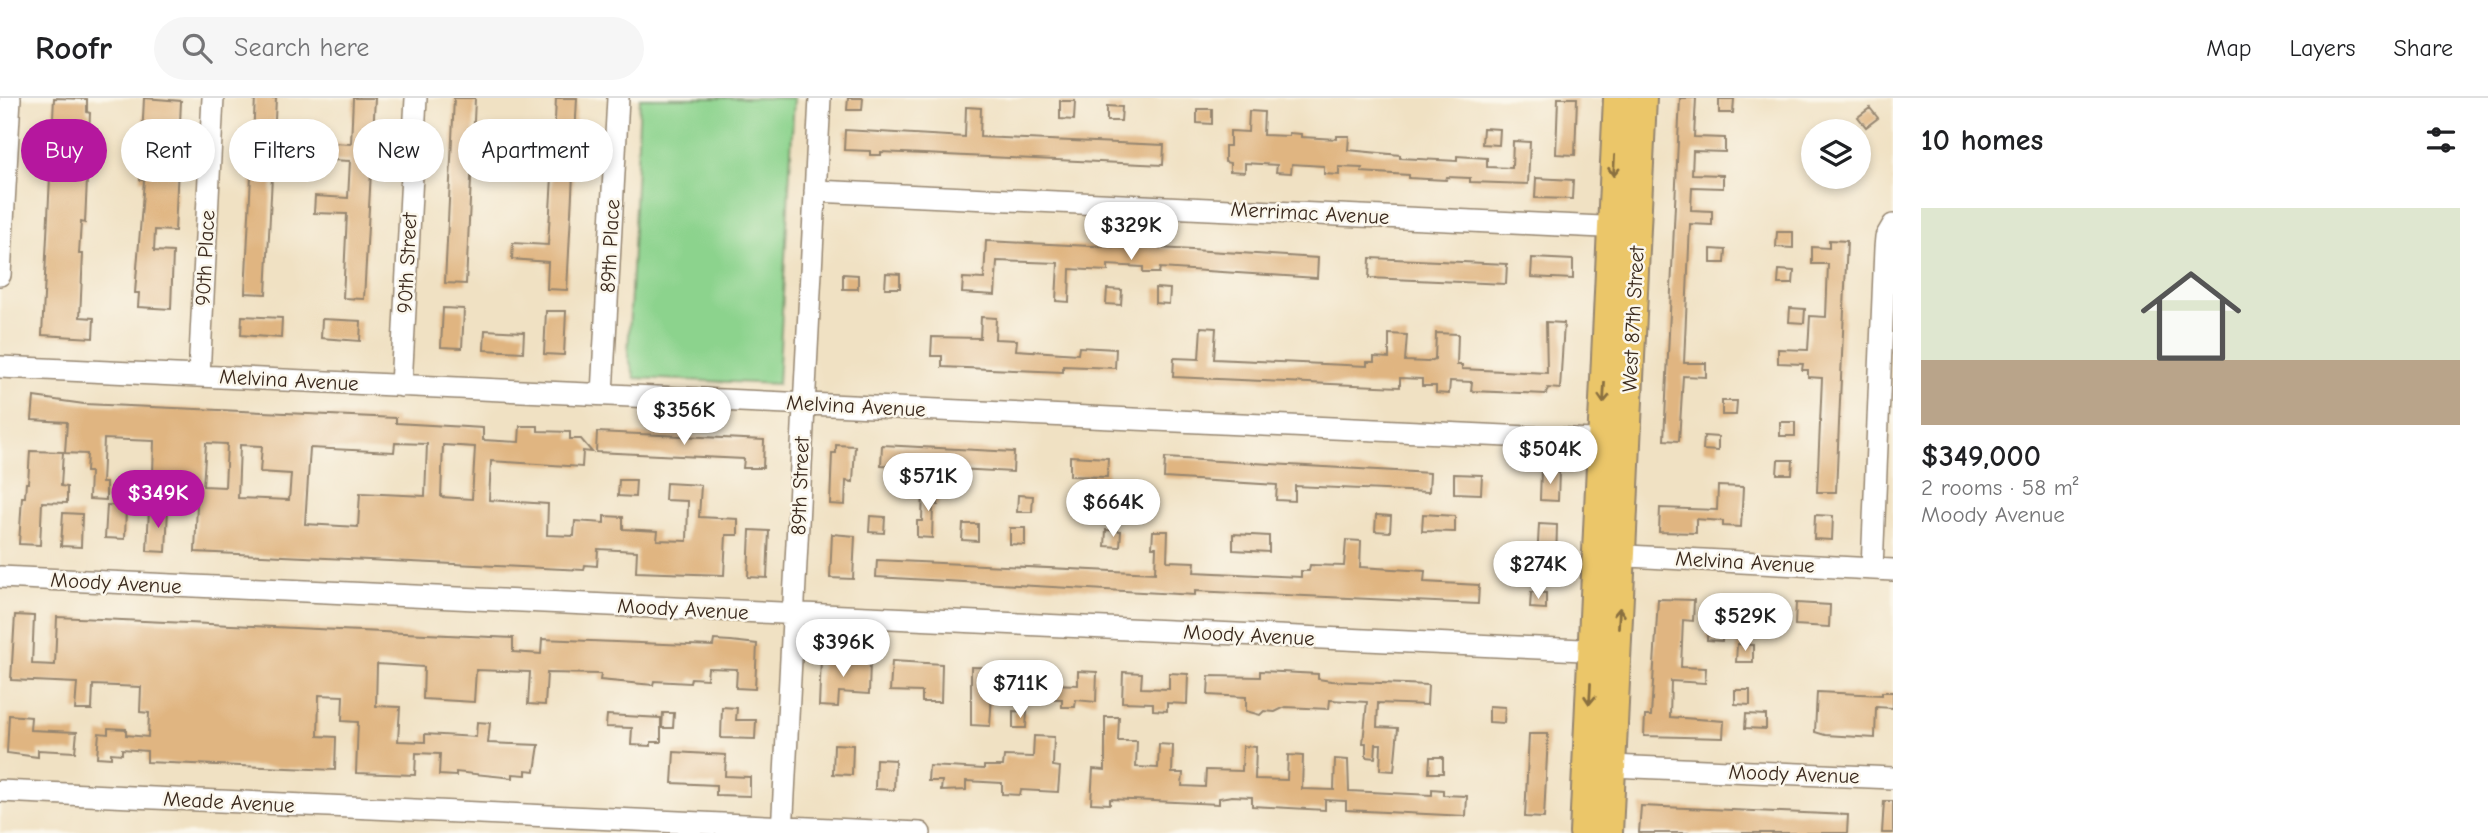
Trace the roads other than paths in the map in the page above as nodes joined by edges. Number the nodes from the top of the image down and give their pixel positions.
1 (10, 98) edge
2 (214, 98) edge
3 (416, 98) edge
4 (618, 98) edge
5 (820, 98) edge
6 (1617, 98) edge
7 (1643, 98) edge
8 (815, 191) junction
9 (1893, 225) edge
10 (1624, 228) junction
11 (0, 275) edge
12 (0, 368) edge
13 (199, 376) junction
14 (401, 386) junction
15 (602, 394) junction
16 (803, 404) junction
17 (1614, 441) junction
18 (1609, 555) junction
19 (1882, 569) edge
20 (0, 577) edge
21 (794, 614) junction
22 (1604, 651) junction
23 (1611, 766) junction
24 (1893, 779) edge
25 (0, 791) edge
26 (782, 830) edge
27 (920, 833) edge
28 (1583, 833) edge
29 (1609, 833) edge

1 - 11 street
2 - 13 street, 90th Place
3 - 14 street, 90th Street
4 - 15 street, 89th Place
5 - 8 street, 89th Street
6 -> 10 main road, West 87th Street
7 - 10 main road, West 87th Street
8 - 10 street, Merrimac Avenue
8 - 16 street, 89th Street
9 - 19 street
10 - 17 main road, West 87th Street
12 - 13 street, Melvina Avenue
13 - 14 street, Melvina Avenue
14 - 15 street, Melvina Avenue
15 - 16 street, Melvina Avenue
16 - 17 street, Melvina Avenue
16 - 21 street, 89th Street
17 - 18 main road, West 87th Street
18 - 19 street, Melvina Avenue
18 - 22 main road, West 87th Street
20 - 21 street, Moody Avenue
21 - 22 street, Moody Avenue
21 - 26 street, 89th Street
22 - 23 main road, West 87th Street
22 -> 28 main road, West 87th Street
23 - 24 street, Moody Avenue
23 - 29 main road, West 87th Street
25 - 26 street, Meade Avenue
26 - 27 street, Meade Avenue

